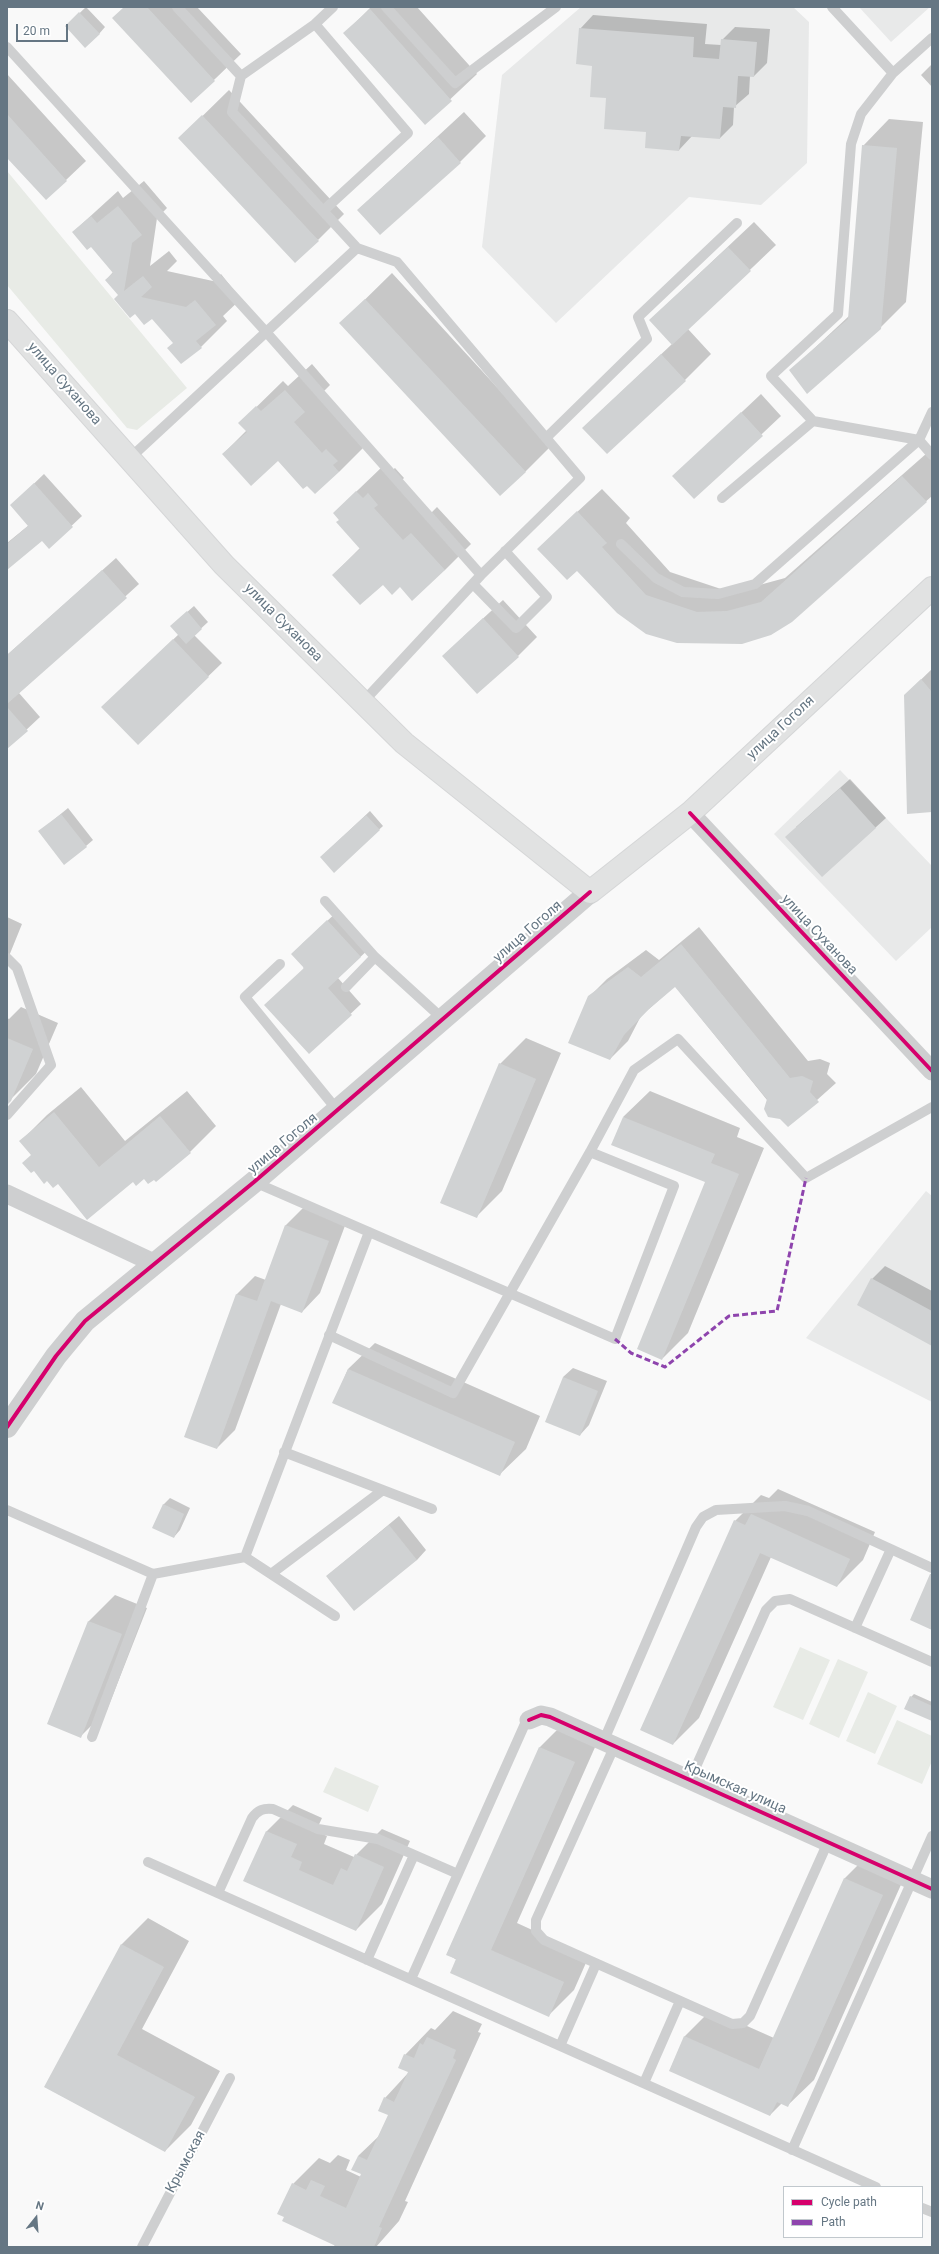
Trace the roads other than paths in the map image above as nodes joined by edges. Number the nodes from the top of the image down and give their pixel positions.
1 (177, 7) edge
2 (333, 7) edge
3 (386, 7) edge
4 (556, 7) edge
5 (832, 7) edge
6 (315, 24) junction
7 (932, 38) edge
8 (7, 47) edge
9 (893, 73) junction
10 (242, 76) junction
11 (323, 211) junction
12 (737, 222) dead end
13 (357, 248) junction
14 (7, 321) edge
15 (267, 333) junction
16 (932, 412) edge
17 (813, 421) junction
18 (546, 438) junction
19 (919, 440) junction
20 (932, 455) edge
21 (129, 459) junction
22 (722, 498) dead end
23 (620, 544) dead end
24 (505, 551) junction
25 (481, 575) junction
26 (473, 584) junction
27 (932, 588) edge
28 (363, 702) junction
29 (690, 813) junction
30 (590, 892) junction
31 (325, 901) dead end
32 (375, 957) junction
33 (7, 958) edge
34 (280, 964) dead end
35 (346, 987) dead end
36 (444, 1020) junction
37 (932, 1071) edge
38 (932, 1107) edge
39 (338, 1111) junction
40 (7, 1114) edge
41 (590, 1152) junction
42 (254, 1182) junction
43 (7, 1194) edge
44 (369, 1232) junction
45 (156, 1264) junction
46 (509, 1293) junction
47 (329, 1335) junction
48 (7, 1427) edge
49 (284, 1452) junction
50 (383, 1490) junction
51 (432, 1509) dead end
52 (7, 1510) edge
53 (891, 1549) junction
54 (244, 1557) junction
55 (932, 1568) edge
56 (153, 1574) junction
57 (270, 1574) junction
58 (334, 1616) dead end
59 (855, 1628) junction
60 (932, 1662) edge
61 (529, 1720) joint
62 (92, 1737) dead end
63 (609, 1743) junction
64 (690, 1780) junction
65 (932, 1836) edge
66 (828, 1842) junction
67 (414, 1855) junction
68 (148, 1862) dead end
69 (458, 1874) junction
70 (912, 1880) junction
71 (932, 1890) edge
72 (218, 1893) junction
73 (367, 1960) junction
74 (596, 1964) junction
75 (411, 1979) junction
76 (680, 2001) junction
77 (560, 2046) junction
78 (230, 2078) dead end
79 (644, 2083) junction
80 (792, 2150) junction
81 (874, 2186) edge
82 (142, 2247) edge

1 - 10 lane
2 - 6 lane
3 - 4 lane
5 - 9 lane
6 - 10 lane
6 - 11 lane
7 - 9 lane
8 - 15 lane
9 - 17 lane
10 - 11 lane
11 - 13 lane
12 - 18 lane
13 - 15 lane
13 - 18 lane
14 - 21 main road, улица Суханова
15 - 21 lane
15 - 25 lane
16 - 19 lane
17 - 19 lane
17 - 22 lane
18 - 24 lane
19 - 20 lane
19 - 23 lane
21 - 28 main road, улица Суханова
24 - 25 lane
24 - 26 lane
25 - 26 lane
26 - 28 lane
27 - 29 main road, улица Гоголя
28 - 30 main road, улица Суханова
29 - 30 main road, улица Гоголя
29 - 37 street, улица Суханова
30 - 36 street, улица Гоголя
31 - 32 lane
32 - 35 lane
32 - 36 lane
33 - 40 lane
34 - 39 lane
36 - 39 street, улица Гоголя
38 - 41 lane
39 - 42 street, улица Гоголя
41 - 46 lane
41 - 46 lane
42 - 44 lane
42 - 45 street, улица Гоголя
43 - 45 street
44 - 46 lane
44 - 47 lane
45 - 48 street, улица Гоголя
46 - 47 lane
47 - 49 lane
49 - 50 lane
49 - 54 lane
50 - 51 lane
50 - 57 lane
52 - 56 lane
53 - 55 lane
53 - 59 lane
53 - 63 lane
54 - 56 lane
54 - 57 lane
56 - 62 lane
57 - 58 lane
59 - 60 lane
59 - 64 lane
61 - 63 street, Крымская улица
61 - 69 lane
63 - 64 street, Крымская улица
63 - 74 lane
64 - 66 street, Крымская улица
65 - 70 lane
66 - 70 street, Крымская улица
66 - 76 lane
67 - 69 lane
67 - 72 lane
67 - 73 lane
68 - 72 lane
69 - 75 lane
70 - 71 street, Крымская улица
70 - 80 lane
72 - 73 lane
73 - 75 lane
74 - 76 lane
74 - 77 lane
75 - 77 lane
76 - 79 lane
77 - 79 lane
78 - 82 lane, Крымская
79 - 80 lane
80 - 81 lane

